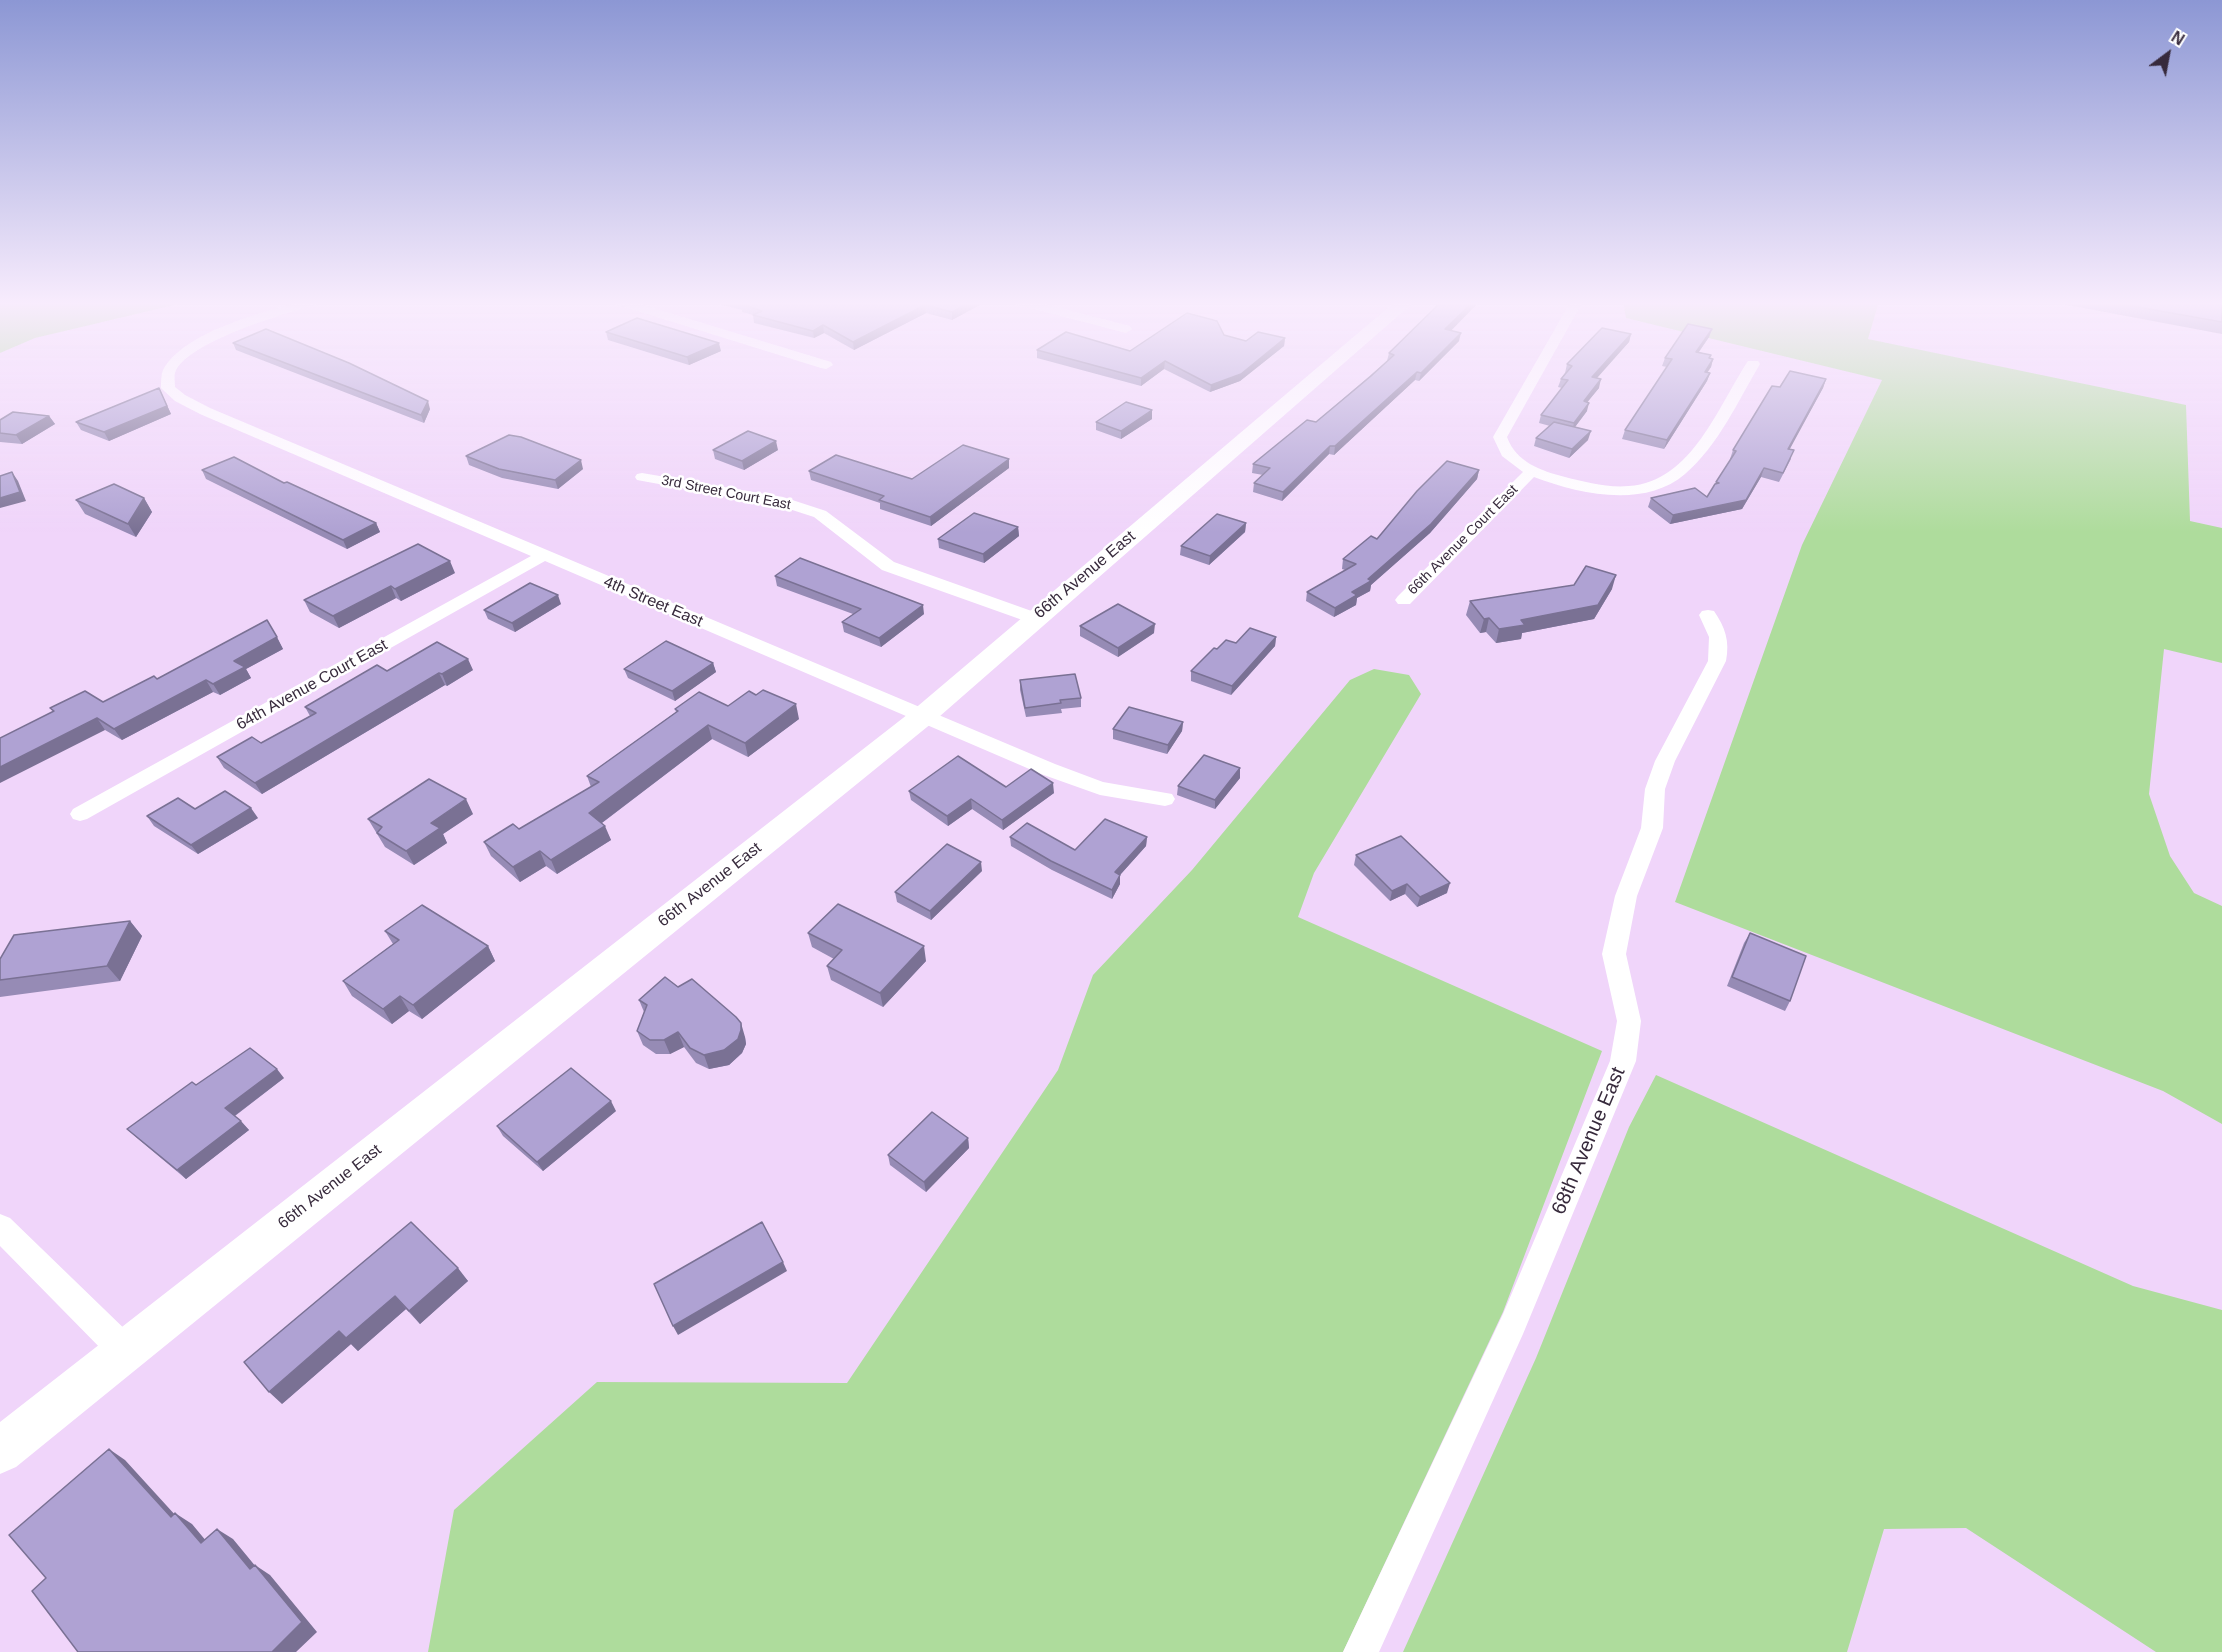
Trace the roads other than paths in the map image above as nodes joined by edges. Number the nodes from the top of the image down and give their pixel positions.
1 (166, 378) edge
2 (1316, 378) edge
3 (1533, 378) edge
4 (1744, 378) edge
5 (1531, 472) junction
6 (642, 477) dead end
7 (544, 555) junction
8 (1404, 600) dead end
9 (1708, 615) dead end
10 (1034, 618) junction
11 (922, 717) junction
12 (1165, 799) dead end
13 (80, 814) dead end
14 (0, 1227) edge
15 (124, 1350) junction
16 (0, 1451) edge
17 (1361, 1652) edge

1 - 7 street, 4th Street East
2 - 10 street, 66th Avenue East
3 - 5 street, 66th Avenue Court East
4 - 5 street
5 - 8 street, 66th Avenue Court East
6 - 10 street, 3rd Street Court East
7 - 11 street, 4th Street East
7 - 13 street, 64th Avenue Court East
9 - 17 street, 68th Avenue East
10 - 11 street, 66th Avenue East
11 - 12 street, 4th Street East
11 - 15 street, 66th Avenue East
14 - 15 street
15 - 16 street, 66th Avenue East

